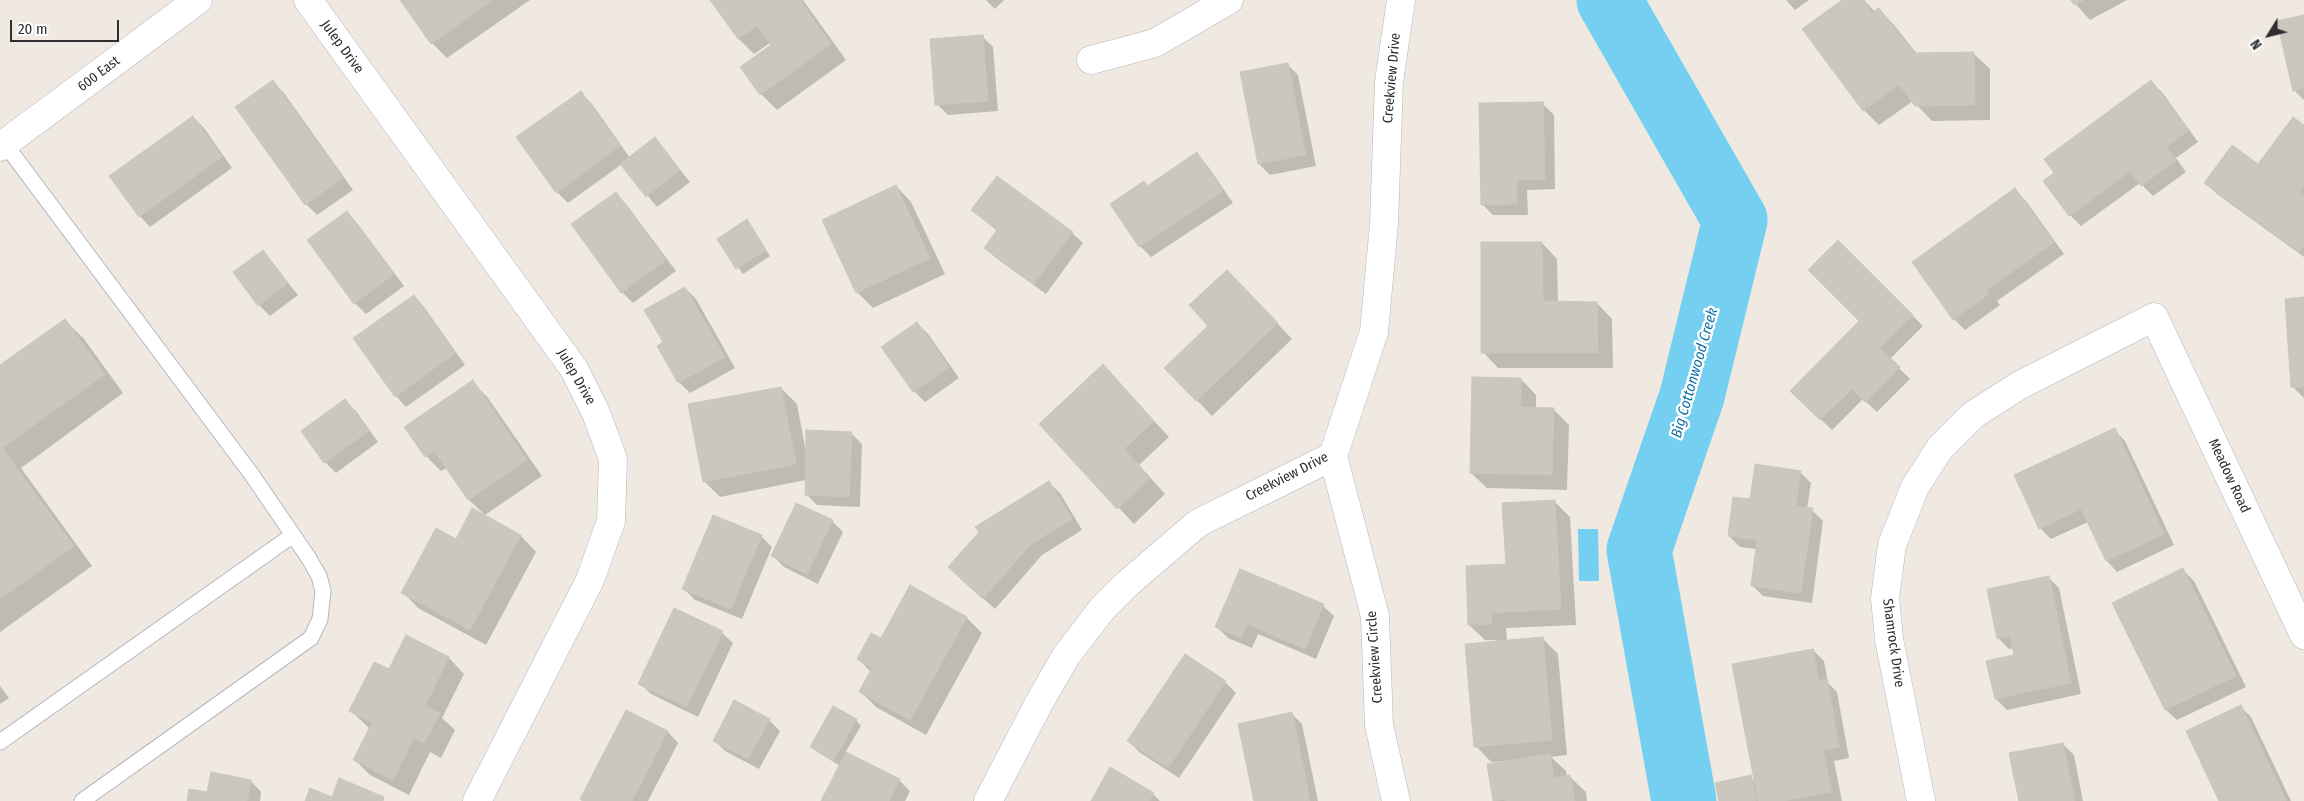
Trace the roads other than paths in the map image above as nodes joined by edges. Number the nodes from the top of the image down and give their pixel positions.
1 (198, 0) edge
2 (308, 0) edge
3 (1230, 0) edge
4 (1401, 0) edge
5 (1091, 60) dead end
6 (3, 146) edge
7 (2154, 317) joint
8 (1333, 456) junction
9 (293, 535) junction
10 (2304, 635) edge
11 (0, 742) edge
12 (82, 801) edge
13 (477, 801) edge
14 (988, 801) edge
15 (1396, 801) edge
16 (1921, 801) edge

1 - 6 street, 600 East
2 - 13 street, Julep Drive
3 - 5 street
4 - 8 street, Creekview Drive
6 - 9 lane
7 - 10 street, Meadow Road
7 - 16 street, Shamrock Drive
8 - 14 street, Creekview Drive
8 - 15 street, Creekview Circle
9 - 11 lane
9 - 12 lane

